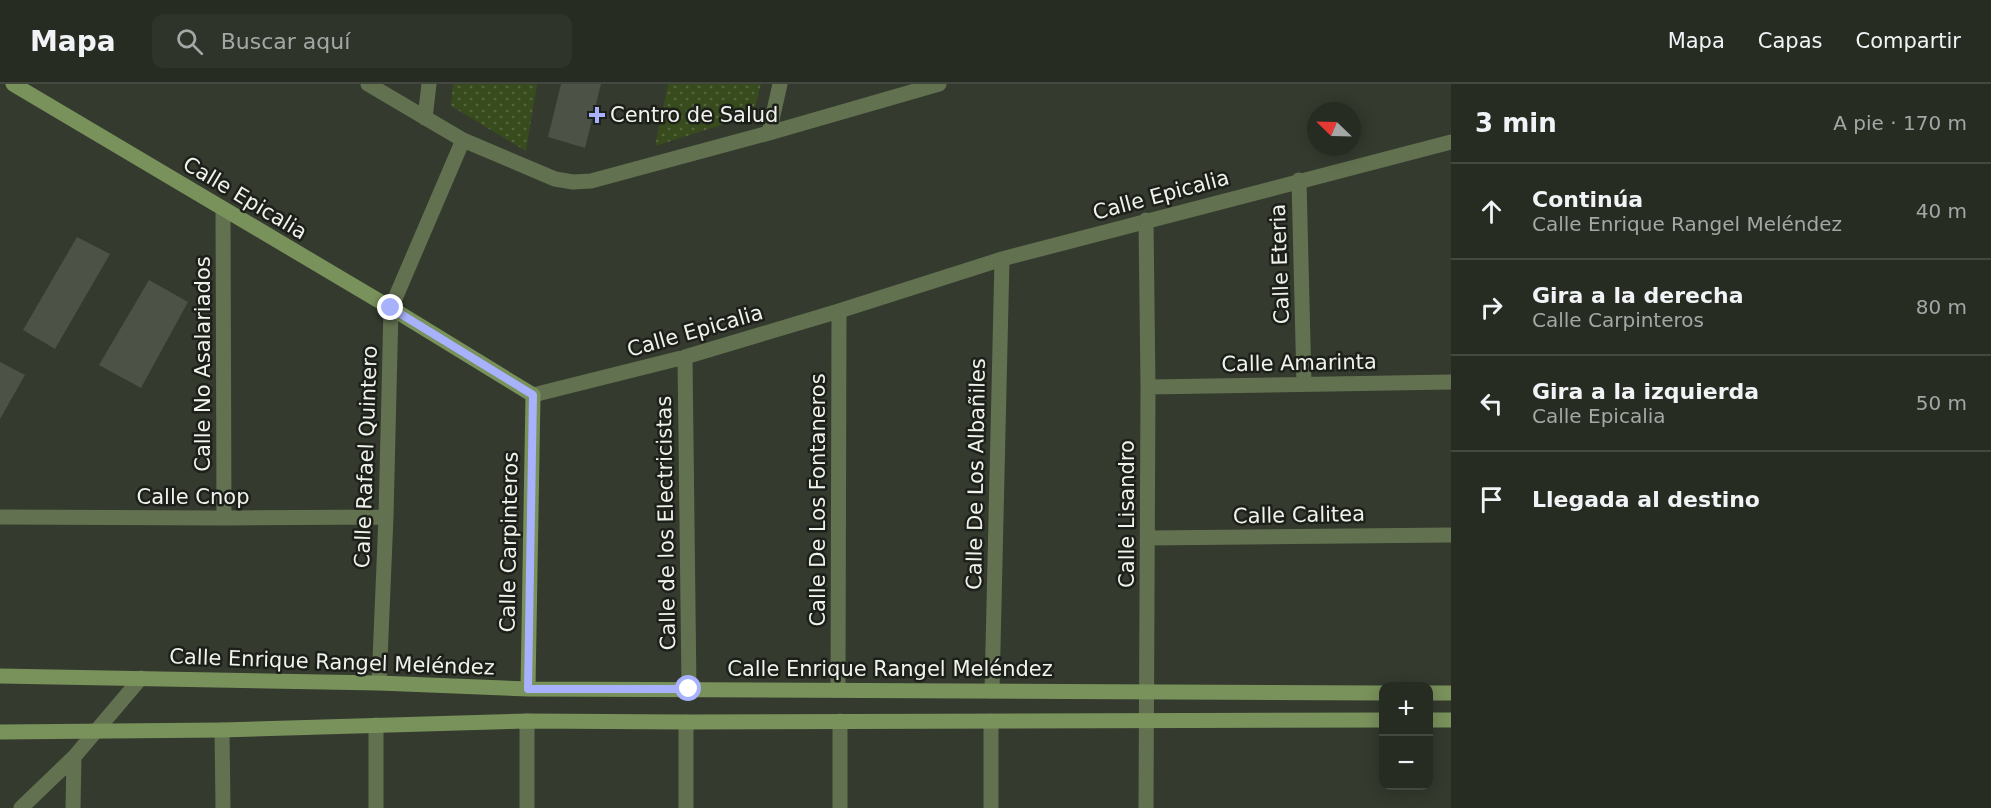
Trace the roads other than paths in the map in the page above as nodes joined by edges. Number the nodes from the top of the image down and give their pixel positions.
1 (13, 84) edge
2 (368, 84) edge
3 (429, 84) edge
4 (780, 84) edge
5 (939, 84) edge
6 (425, 118) junction
7 (769, 133) junction
8 (463, 140) junction
9 (1451, 142) edge
10 (1299, 180) junction
11 (224, 210) junction
12 (1146, 220) junction
13 (1002, 259) junction
14 (391, 308) junction
15 (839, 311) junction
16 (685, 357) junction
17 (1451, 382) edge
18 (1304, 384) junction
19 (1148, 387) junction
20 (533, 395) junction
21 (0, 517) edge
22 (386, 517) junction
23 (224, 518) junction
24 (1451, 535) edge
25 (1148, 538) junction
26 (0, 676) edge
27 (141, 678) junction
28 (380, 683) junction
29 (528, 689) junction
30 (689, 689) junction
31 (838, 690) junction
32 (992, 691) junction
33 (1146, 691) junction
34 (1379, 693) edge
35 (1433, 693) edge
36 (1451, 693) edge
37 (1379, 720) edge
38 (1433, 720) edge
39 (1451, 720) edge
40 (527, 721) junction
41 (840, 721) junction
42 (991, 721) junction
43 (1146, 721) junction
44 (686, 722) junction
45 (376, 725) junction
46 (97, 730) junction
47 (222, 730) junction
48 (0, 732) edge
49 (74, 757) junction
50 (21, 808) edge
51 (73, 808) edge
52 (223, 808) edge
53 (376, 808) edge
54 (527, 808) edge
55 (686, 808) edge
56 (840, 808) edge
57 (991, 808) edge
58 (1146, 808) edge

1 - 11 street, Calle Epicalia
2 - 6 street
3 - 6 street
4 - 7 street
5 - 7 street
6 - 8 street
7 - 8 street
8 - 14 street, Calle Rafael Quintero
9 - 10 street, Calle Epicalia
10 - 12 street, Calle Epicalia
10 - 18 street, Calle Eteria
11 - 14 street, Calle Epicalia
11 - 23 street, Calle No Asalariados
12 - 13 street, Calle Epicalia
12 - 19 street, Calle Lisandro
13 - 15 street, Calle Epicalia
13 - 32 street, Calle De Los Albañiles
14 - 20 street, Calle Epicalia
14 - 22 street, Calle Rafael Quintero
15 - 16 street, Calle Epicalia
15 - 31 street, Calle De Los Fontaneros
16 - 20 street, Calle Epicalia
16 - 30 street, Calle de los Electricistas
17 - 18 street, Calle Amarinta
18 - 19 street, Calle Amarinta
19 - 25 street, Calle Lisandro
20 - 29 street, Calle Carpinteros
21 - 23 street, Calle Cnop
22 - 23 street, Calle Cnop
22 - 28 street, Calle Rafael Quintero
24 - 25 street, Calle Calitea
25 - 33 street, Calle Lisandro
26 - 27 street, Calle Enrique Rangel Meléndez
27 - 28 street, Calle Enrique Rangel Meléndez
27 - 46 street
28 - 29 street, Calle Enrique Rangel Meléndez
29 - 30 street, Calle Enrique Rangel Meléndez
30 - 31 street, Calle Enrique Rangel Meléndez
31 - 32 street, Calle Enrique Rangel Meléndez
32 - 33 street, Calle Enrique Rangel Meléndez
33 - 34 street, Calle Enrique Rangel Meléndez
33 - 43 street, Calle Lisandro
35 - 36 street
37 - 43 street
38 - 39 street
40 - 44 street
40 - 45 street
40 - 54 street
41 - 42 street
41 - 44 street
41 - 56 street
42 - 43 street
42 - 57 street
43 - 58 street, Calle Lisandro
44 - 55 street
45 - 47 street
45 - 53 street
46 - 47 street
46 - 48 street
46 - 49 street
47 - 52 street
49 - 50 street
49 - 51 street

